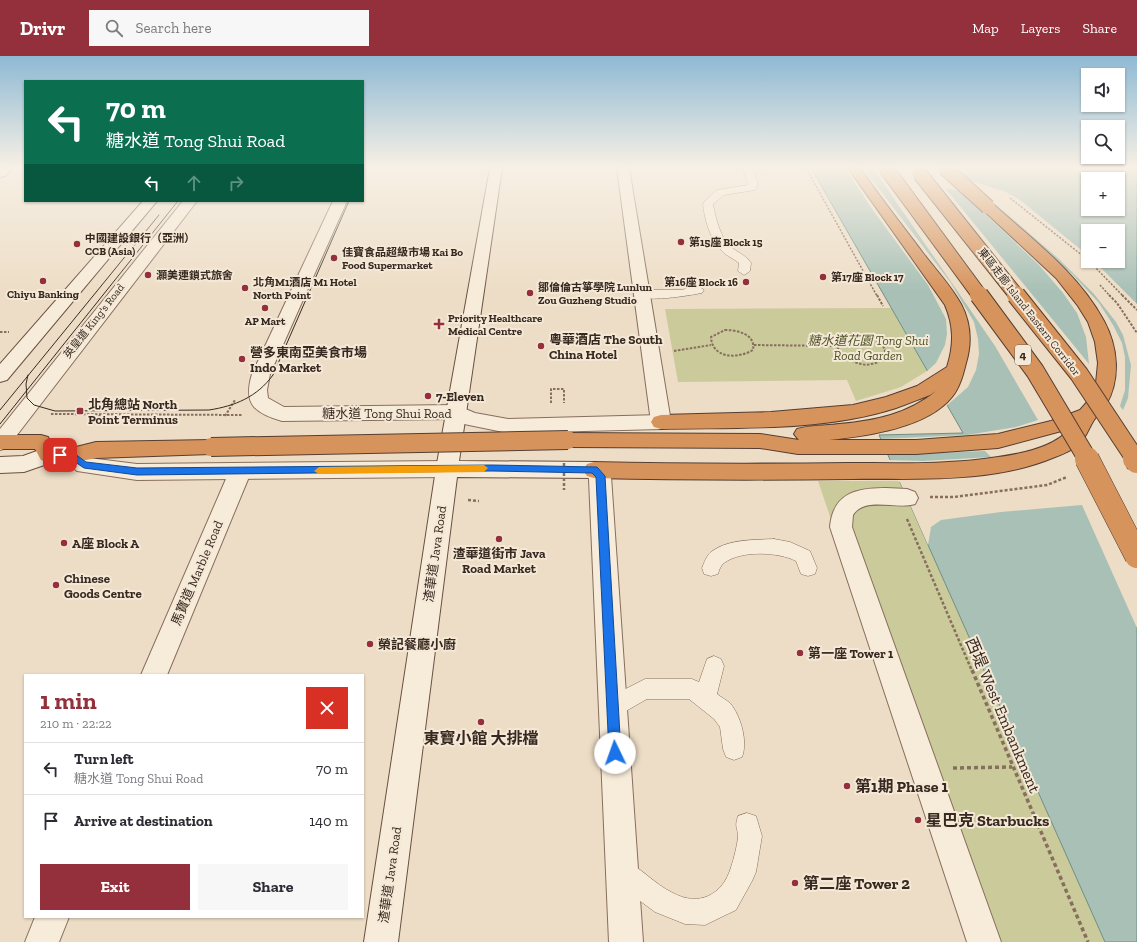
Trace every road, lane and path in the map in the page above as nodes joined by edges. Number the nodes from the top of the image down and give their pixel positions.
1 (143, 209) edge
2 (183, 209) edge
3 (336, 209) edge
4 (489, 209) edge
5 (629, 209) edge
6 (709, 209) edge
7 (829, 209) edge
8 (883, 209) edge
9 (916, 209) edge
10 (948, 209) edge
11 (990, 209) edge
12 (1096, 268) edge
13 (744, 271) dead end
14 (698, 290) dead end
15 (641, 294) junction
16 (883, 306) dead end
17 (1137, 310) edge
18 (754, 345) junction
19 (711, 346) junction
20 (836, 346) junction
21 (669, 352) dead end
22 (957, 364) junction
23 (0, 376) edge
24 (564, 392) dead end
25 (551, 404) dead end
26 (266, 405) junction
27 (456, 412) junction
28 (46, 414) dead end
29 (101, 414) junction
30 (1086, 415) junction
31 (661, 422) junction
32 (94, 424) dead end
33 (760, 441) junction
34 (0, 442) edge
35 (48, 455) junction
36 (71, 455) junction
37 (1137, 461) edge
38 (0, 464) edge
39 (447, 469) junction
40 (594, 470) junction
41 (240, 472) junction
42 (902, 497) joint
43 (1137, 556) edge
44 (711, 568) dead end
45 (808, 568) dead end
46 (714, 666) dead end
47 (154, 674) edge
48 (705, 698) junction
49 (612, 708) junction
50 (734, 749) dead end
51 (1012, 767) junction
52 (924, 768) junction
53 (748, 825) dead end
54 (622, 872) junction
55 (52, 918) edge
56 (42, 942) edge
57 (381, 942) edge
58 (626, 942) edge
59 (984, 942) edge
60 (1088, 942) edge

1 - 23 street
2 - 34 street, 英皇道 King's Road
3 - 26 street
4 - 27 street, 渣華道 Java Road
5 - 15 street
6 - 13 lane
7 - 16 path
8 - 22 highway
9 - 43 highway, 4, bridge
10 - 37 highway, 東區走廊 Island Eastern Corridor, bridge
11 - 30 highway, bridge
12 - 17 path
14 - 15 lane
15 - 31 street
18 - 19 path
18 - 19 path
18 - 20 path
19 - 21 path
20 - 20 path
22 - 31 highway
22 - 33 highway
24 - 25 path
26 - 27 street, 糖水道 Tong Shui Road
26 - 29 path
27 - 31 street, 糖水道 Tong Shui Road
27 - 39 street, 渣華道 Java Road
28 - 29 path
29 - 32 path
30 - 33 highway
30 - 40 highway
33 - 36 highway, bridge
34 - 35 highway
35 - 36 street
35 - 38 street
36 - 41 street
39 - 40 street
39 - 41 street
39 - 57 street, 渣華道 Java Road
40 - 49 street
41 - 47 street, 馬寶道 Marble Road
42 - 51 path, 西堤 West Embankment
42 - 52 street
44 - 45 lane
46 - 48 lane
48 - 49 lane
48 - 50 lane
49 - 54 street
51 - 52 path
51 - 60 path, 西堤 West Embankment
52 - 59 street
53 - 54 lane
54 - 58 street
55 - 56 street

